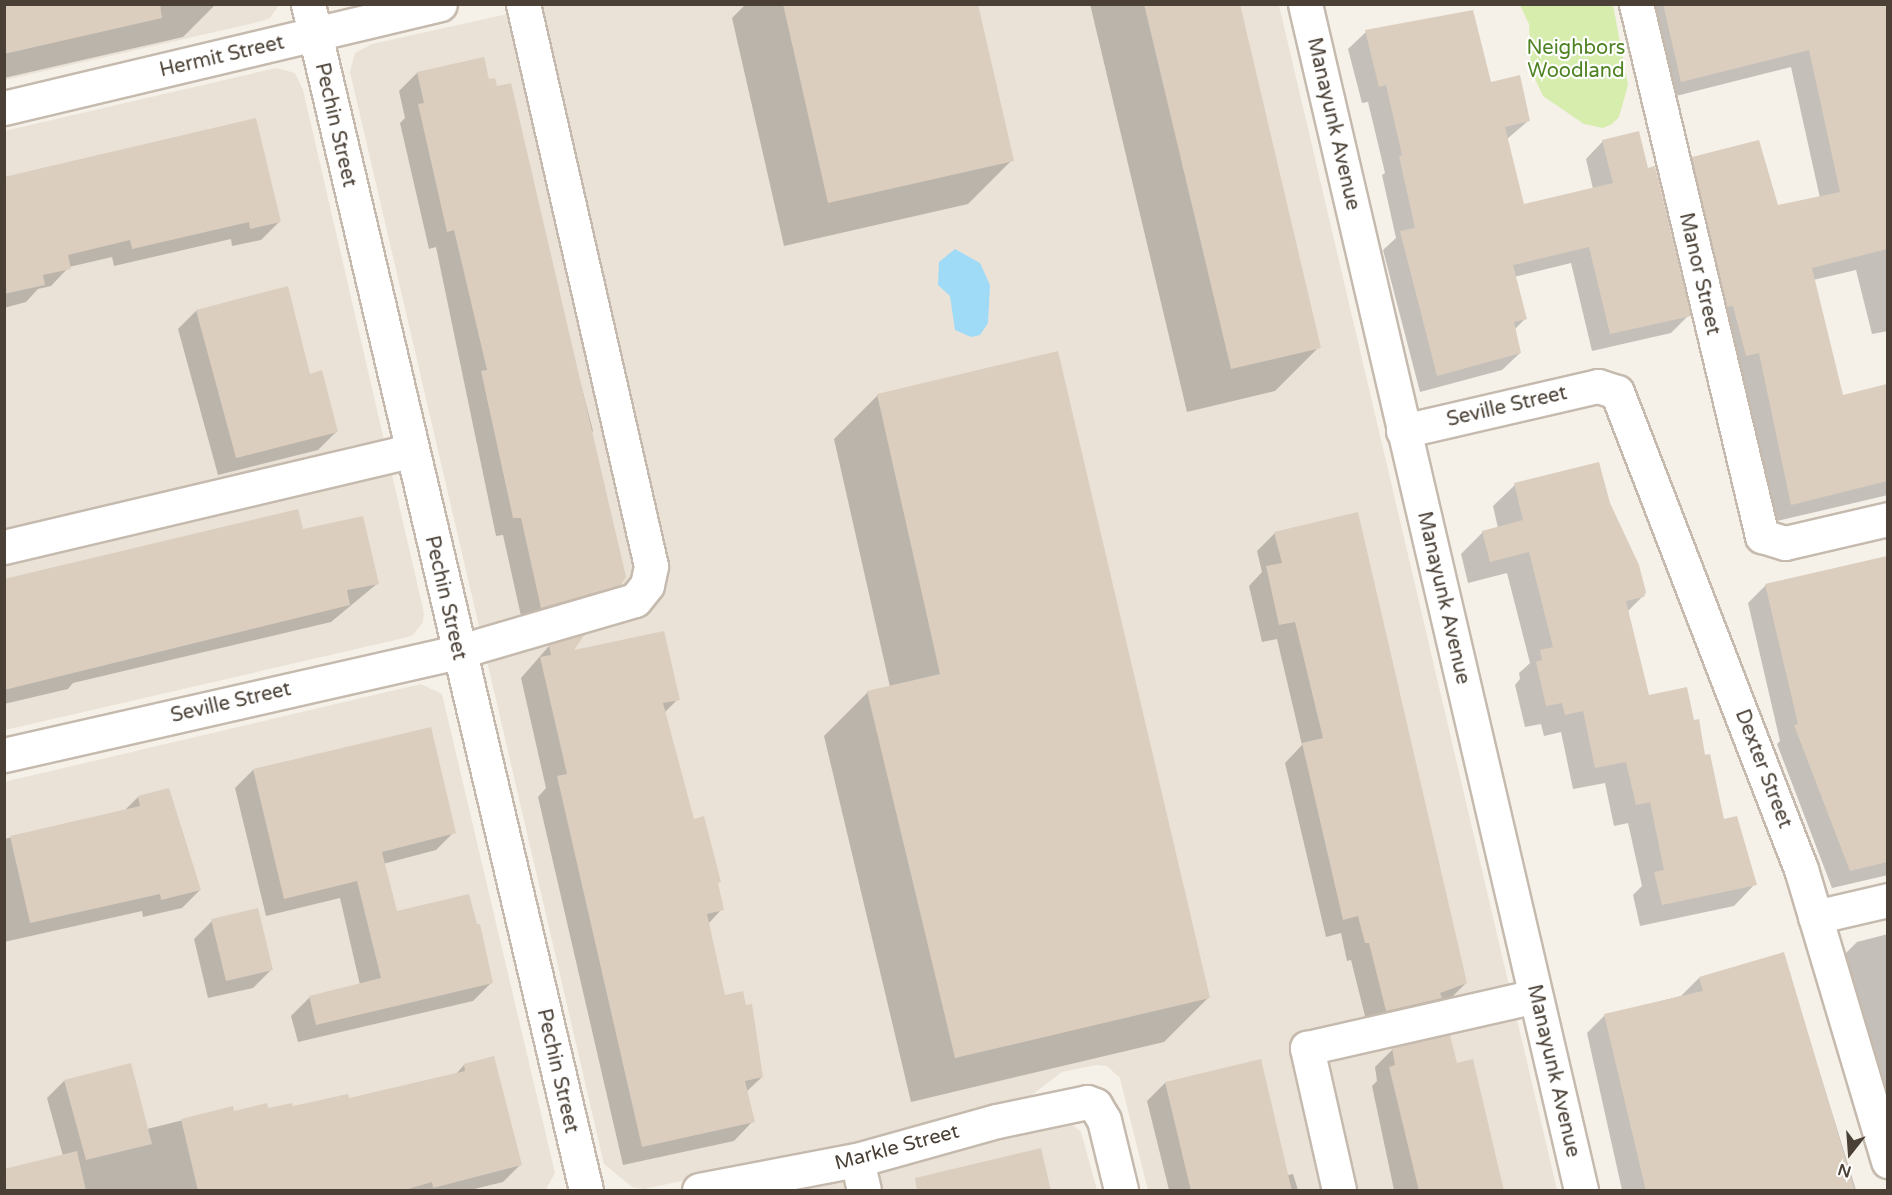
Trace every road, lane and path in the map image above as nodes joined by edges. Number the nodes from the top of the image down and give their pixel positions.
1 (440, 4) edge
2 (523, 4) edge
3 (1305, 4) edge
4 (1636, 4) edge
5 (311, 20) edge
6 (4, 108) edge
7 (1612, 387) joint
8 (1404, 431) junction
9 (411, 451) junction
10 (1887, 519) edge
11 (4, 547) edge
12 (457, 652) junction
13 (4, 755) edge
14 (1887, 900) edge
15 (1815, 917) junction
16 (1535, 996) junction
17 (1887, 1161) edge
18 (861, 1175) edge
19 (788, 1183) edge
20 (586, 1191) edge
21 (699, 1191) edge
22 (1121, 1191) edge
23 (1339, 1191) edge
24 (1581, 1191) edge

1 - 5 street, Hermit Street
2 - 12 street, Seville Street
3 - 8 street, Manayunk Avenue
4 - 10 street, Manor Street
5 - 6 street, Hermit Street
5 - 9 street, Pechin Street
7 - 8 street, Seville Street
7 - 15 street, Dexter Street
8 - 16 street, Manayunk Avenue
9 - 11 street
9 - 12 street, Pechin Street
12 - 13 street, Seville Street
12 - 20 street, Pechin Street
14 - 15 street
15 - 17 street, Dexter Street
16 - 23 street
16 - 24 street, Manayunk Avenue
18 - 19 street, Markle Street
18 - 22 street, Markle Street
19 - 21 street, Markle Street

